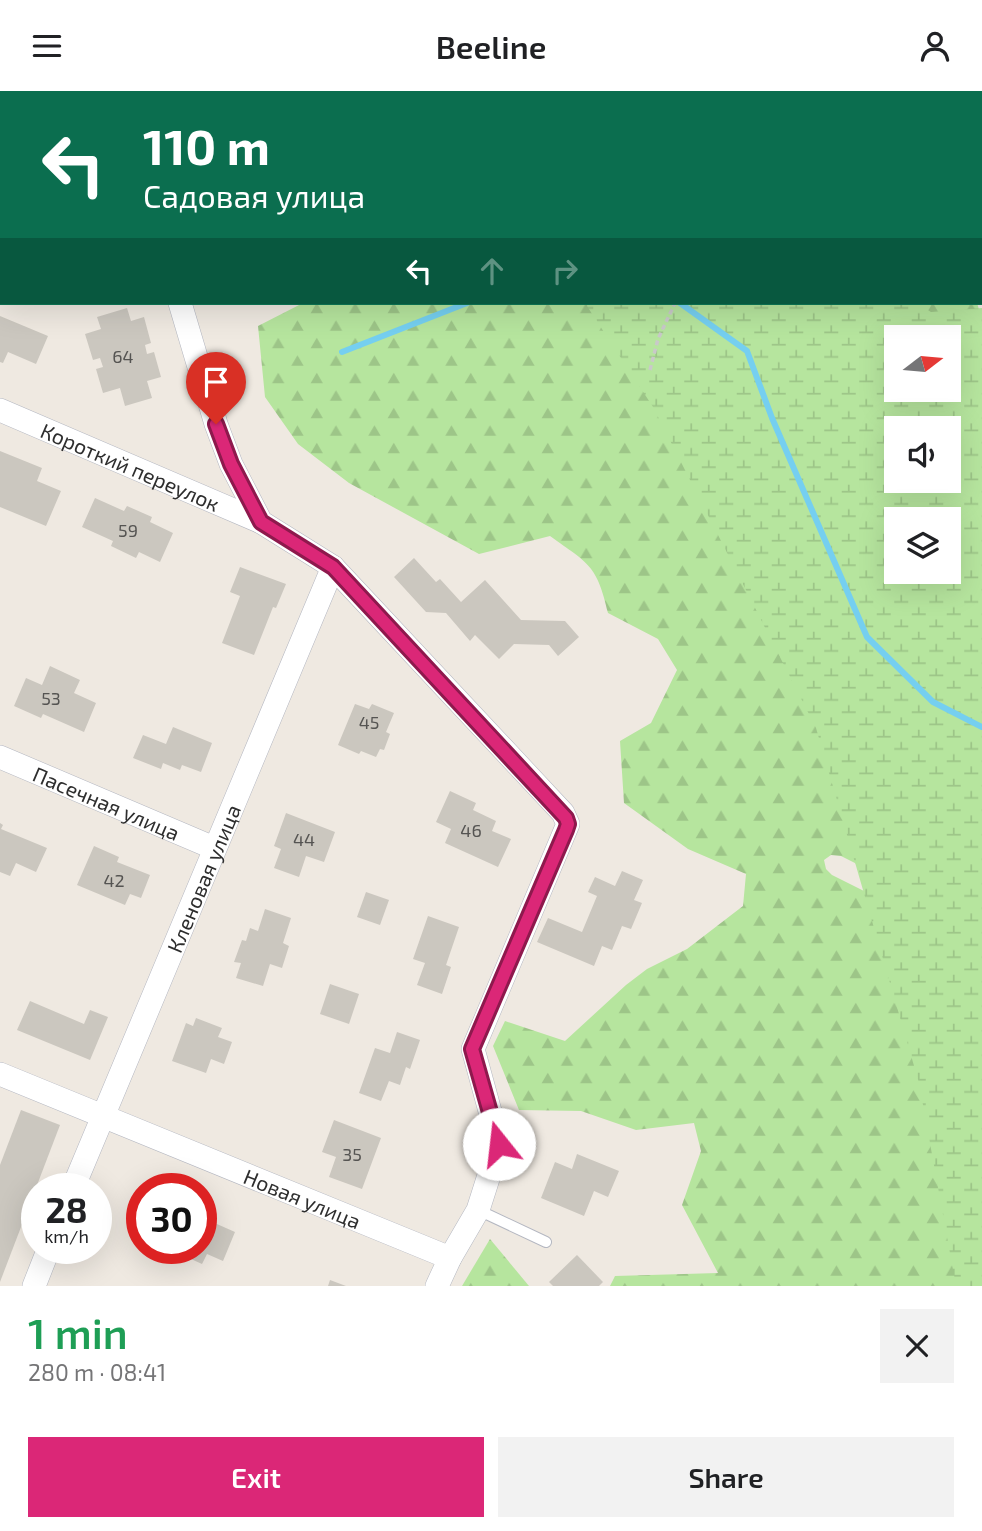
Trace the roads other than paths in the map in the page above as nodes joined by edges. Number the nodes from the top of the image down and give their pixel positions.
1 (181, 305) edge
2 (0, 410) edge
3 (261, 522) junction
4 (333, 567) junction
5 (0, 757) edge
6 (214, 848) junction
7 (0, 1074) edge
8 (102, 1115) junction
9 (79, 1173) edge
10 (478, 1210) junction
11 (546, 1242) dead end
12 (450, 1258) junction
13 (43, 1264) edge
14 (34, 1286) edge
15 (438, 1286) edge

1 - 3 street
2 - 3 street, Короткий переулок
3 - 4 street, Короткий переулок
4 - 6 street, Кленовая улица
4 - 10 street, Короткий переулок
5 - 6 street, Пасечная улица
6 - 8 street, Кленовая улица
7 - 8 street, Новая улица
8 - 9 street, Кленовая улица
8 - 12 street, Новая улица
10 - 11 lane
10 - 12 street
12 - 15 street
13 - 14 street

